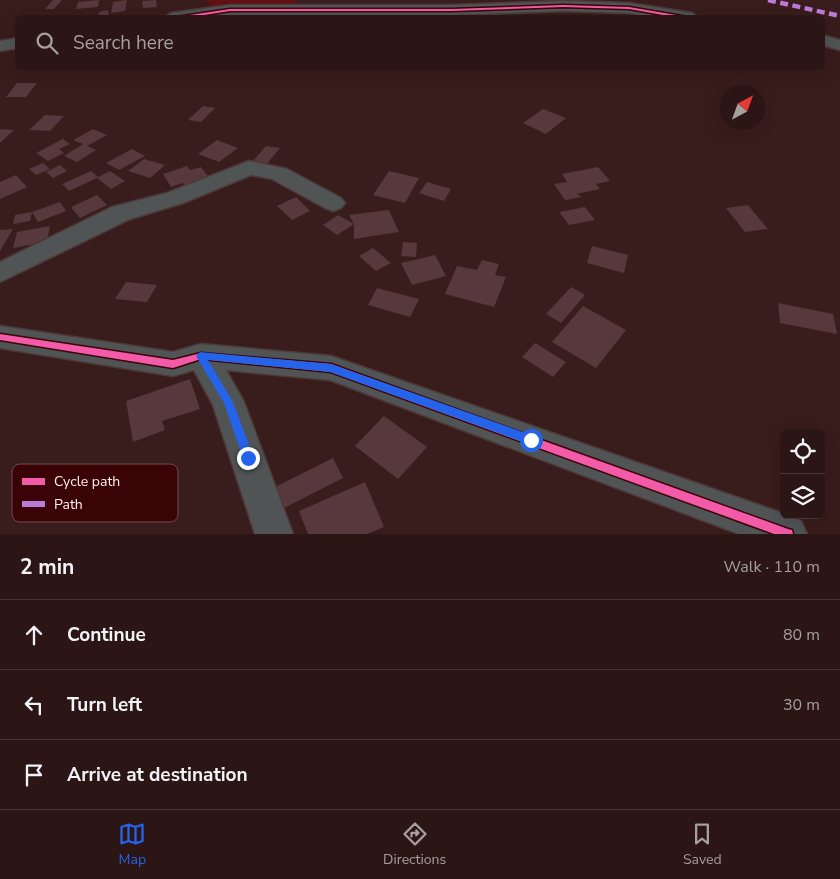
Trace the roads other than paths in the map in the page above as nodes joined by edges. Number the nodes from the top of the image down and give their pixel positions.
1 (193, 15) edge
2 (673, 15) edge
3 (825, 41) edge
4 (15, 44) edge
5 (840, 45) edge
6 (0, 46) edge
7 (333, 203) dead end
8 (0, 273) edge
9 (0, 337) edge
10 (200, 356) junction
11 (274, 534) edge
12 (788, 534) edge

1 - 2 street
3 - 5 street
4 - 6 street
7 - 8 street
9 - 10 street
10 - 11 street
10 - 12 street

